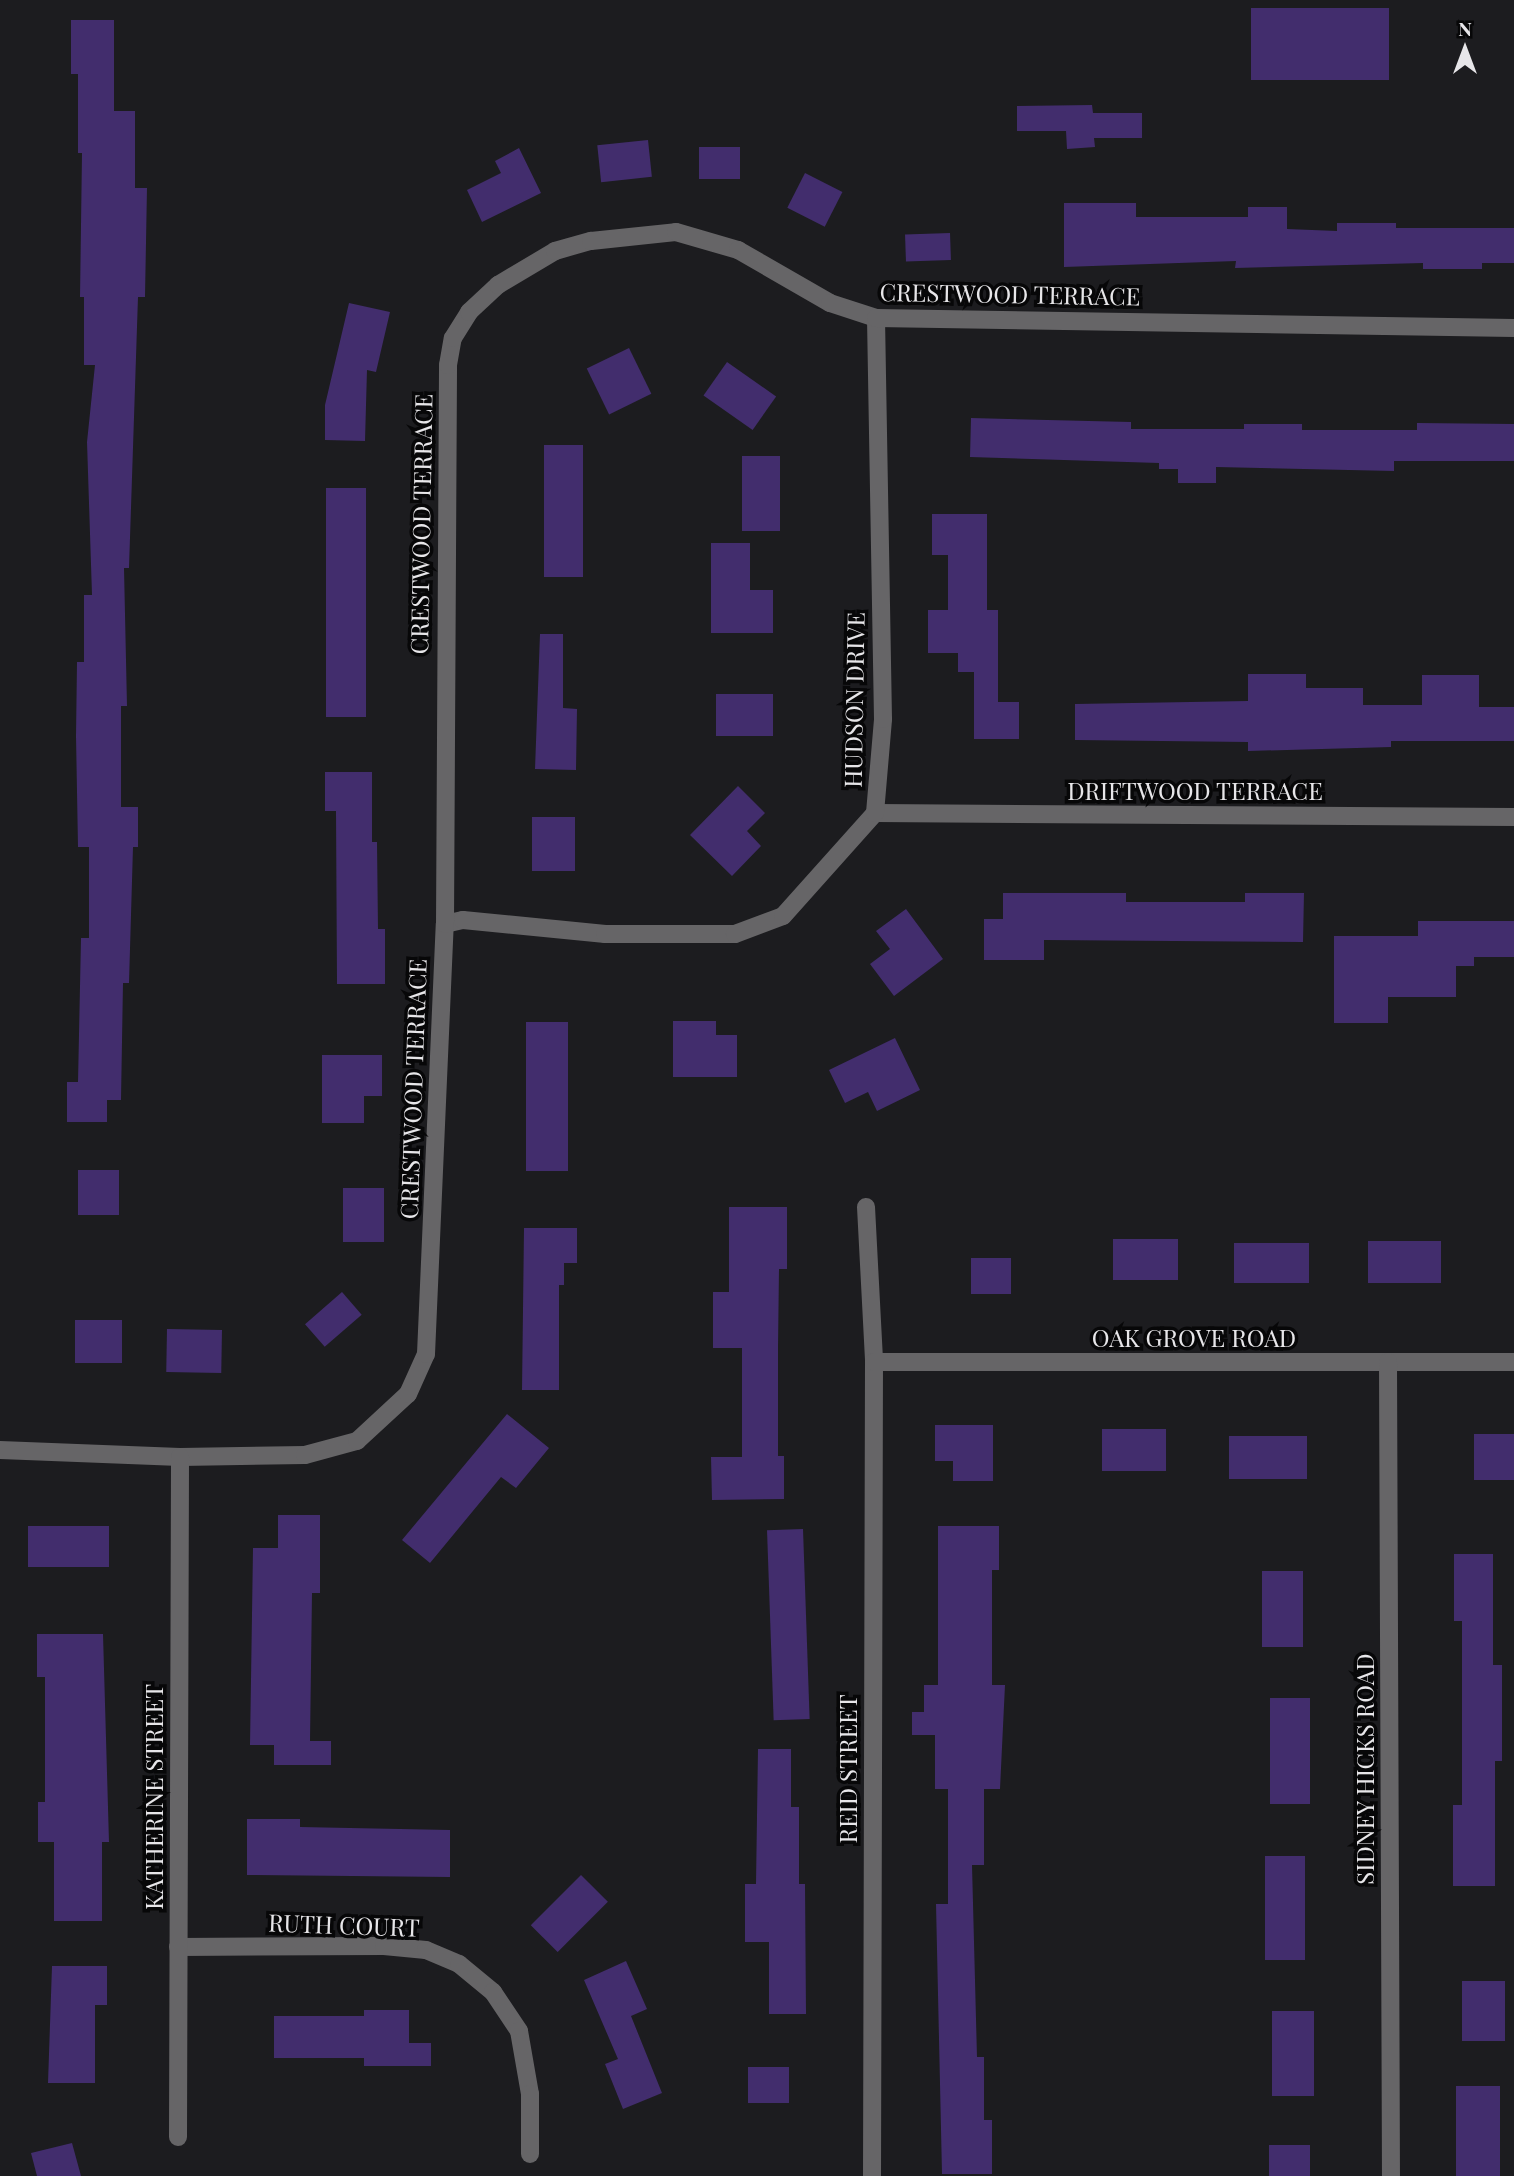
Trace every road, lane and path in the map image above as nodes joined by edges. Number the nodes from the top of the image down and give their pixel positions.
1 (876, 318) junction
2 (1514, 328) edge
3 (875, 813) junction
4 (1514, 817) edge
5 (445, 924) junction
6 (866, 1207) dead end
7 (874, 1362) junction
8 (1388, 1362) junction
9 (1514, 1362) edge
10 (0, 1450) edge
11 (180, 1457) junction
12 (178, 1947) junction
13 (178, 2137) dead end
14 (530, 2154) dead end
15 (872, 2176) edge
16 (1391, 2176) edge

1 - 2 street, CRESTWOOD TERRACE
1 - 3 street, HUDSON DRIVE
1 - 5 street, CRESTWOOD TERRACE
3 - 4 street, DRIFTWOOD TERRACE
3 - 5 street, HUDSON DRIVE
5 - 11 street, CRESTWOOD TERRACE
6 - 7 street, REID STREET
7 - 8 street, OAK GROVE ROAD
7 - 15 street, REID STREET
8 - 9 street, OAK GROVE ROAD
8 - 16 street, SIDNEY HICKS ROAD
10 - 11 street, CRESTWOOD TERRACE
11 - 12 street, KATHERINE STREET
12 - 13 street, KATHERINE STREET
12 - 14 street, RUTH COURT

